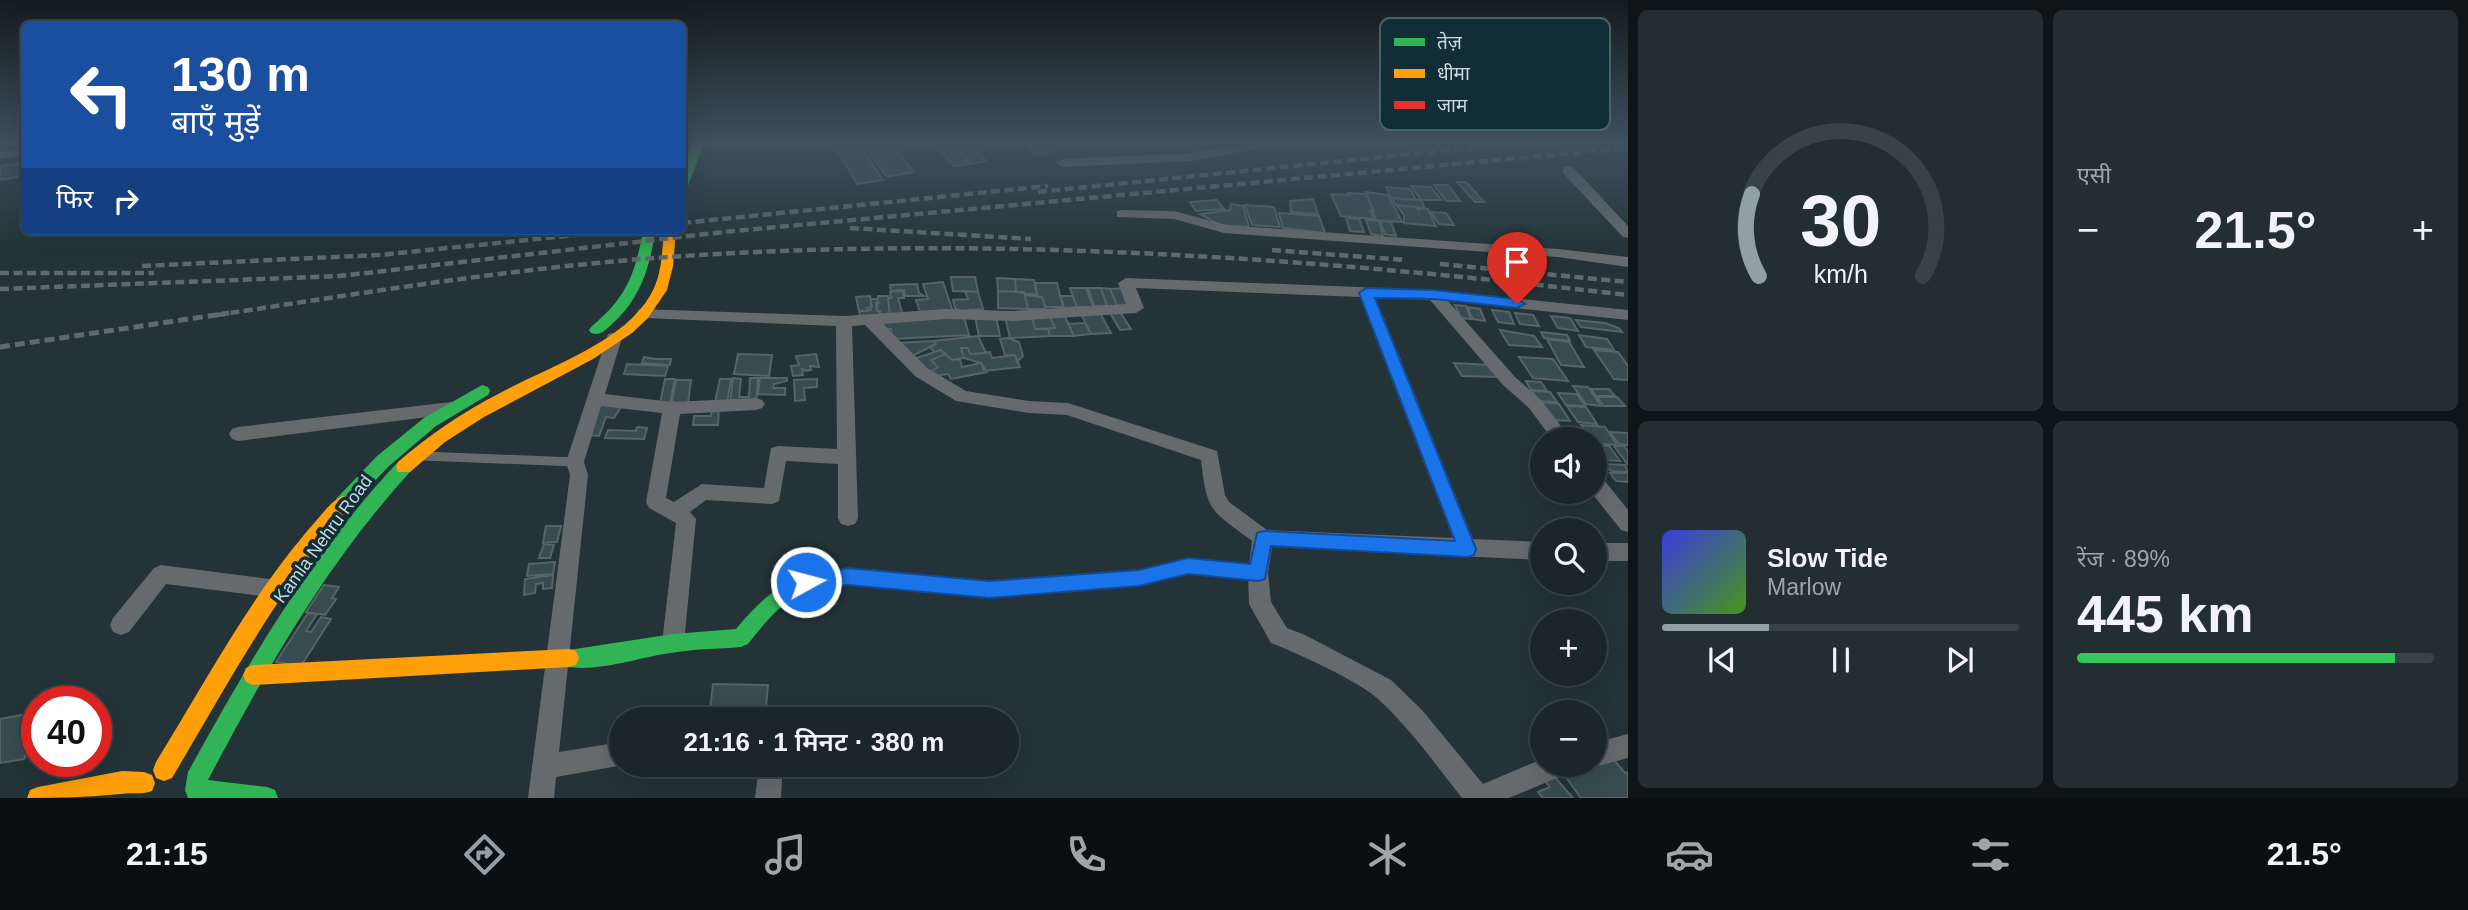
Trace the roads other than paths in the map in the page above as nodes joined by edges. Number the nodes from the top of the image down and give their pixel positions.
1 (1579, 181) edge
2 (1122, 214) dead end
3 (1628, 234) edge
4 (648, 235) edge
5 (669, 235) edge
6 (1628, 261) edge
7 (1366, 293) junction
8 (1434, 295) junction
9 (645, 313) junction
10 (1628, 315) edge
11 (869, 319) junction
12 (844, 321) junction
13 (614, 338) junction
14 (595, 399) junction
15 (755, 404) dead end
16 (451, 408) junction
17 (672, 408) junction
18 (1553, 427) edge
19 (238, 434) dead end
20 (416, 456) junction
21 (847, 457) junction
22 (575, 462) junction
23 (1607, 497) edge
24 (674, 513) junction
25 (848, 518) dead end
26 (1628, 524) edge
27 (1263, 538) junction
28 (1467, 549) junction
29 (1530, 551) edge
30 (1607, 552) edge
31 (1628, 552) edge
32 (1258, 573) junction
33 (278, 589) junction
34 (121, 625) dead end
35 (673, 643) junction
36 (557, 659) junction
37 (253, 675) junction
38 (1628, 746) edge
39 (1607, 752) edge
40 (609, 756) edge
41 (547, 766) junction
42 (164, 770) junction
43 (1530, 776) edge
44 (770, 777) edge
45 (144, 783) junction
46 (195, 789) edge
47 (38, 798) edge
48 (133, 798) edge
49 (267, 798) edge
50 (541, 798) edge
51 (768, 798) edge
52 (1479, 798) edge

1 - 3 street
2 - 6 street
4 - 16 main road, Kamla Nehru Road
5 - 9 main road, Kamla Nehru Road
7 - 8 street
7 - 11 street
7 - 28 street
8 - 10 street
8 - 18 street
9 - 12 street
9 - 13 main road, Kamla Nehru Road
11 - 12 street
11 - 27 street
12 - 21 street
13 - 14 street
13 - 20 main road, Kamla Nehru Road
14 - 17 street
14 - 22 street
15 - 17 street
16 - 19 street
16 - 33 main road, Kamla Nehru Road
17 - 24 street
20 - 22 lane
20 - 37 main road, Kamla Nehru Road
21 - 24 street
21 - 25 street
22 - 36 street
23 - 26 street
24 - 35 street
27 - 28 street
27 - 32 street
28 - 29 street
30 - 31 street
32 - 35 main road
32 - 52 street
33 - 34 street
33 - 42 main road, Kamla Nehru Road
35 - 36 main road
36 - 37 main road
36 - 41 street
37 - 46 main road, Kamla Nehru Road
38 - 39 street
40 - 41 street
41 - 50 street
42 - 45 main road
42 - 46 main road
43 - 52 street
44 - 51 street
45 - 47 main road
45 - 48 main road
46 - 49 main road

